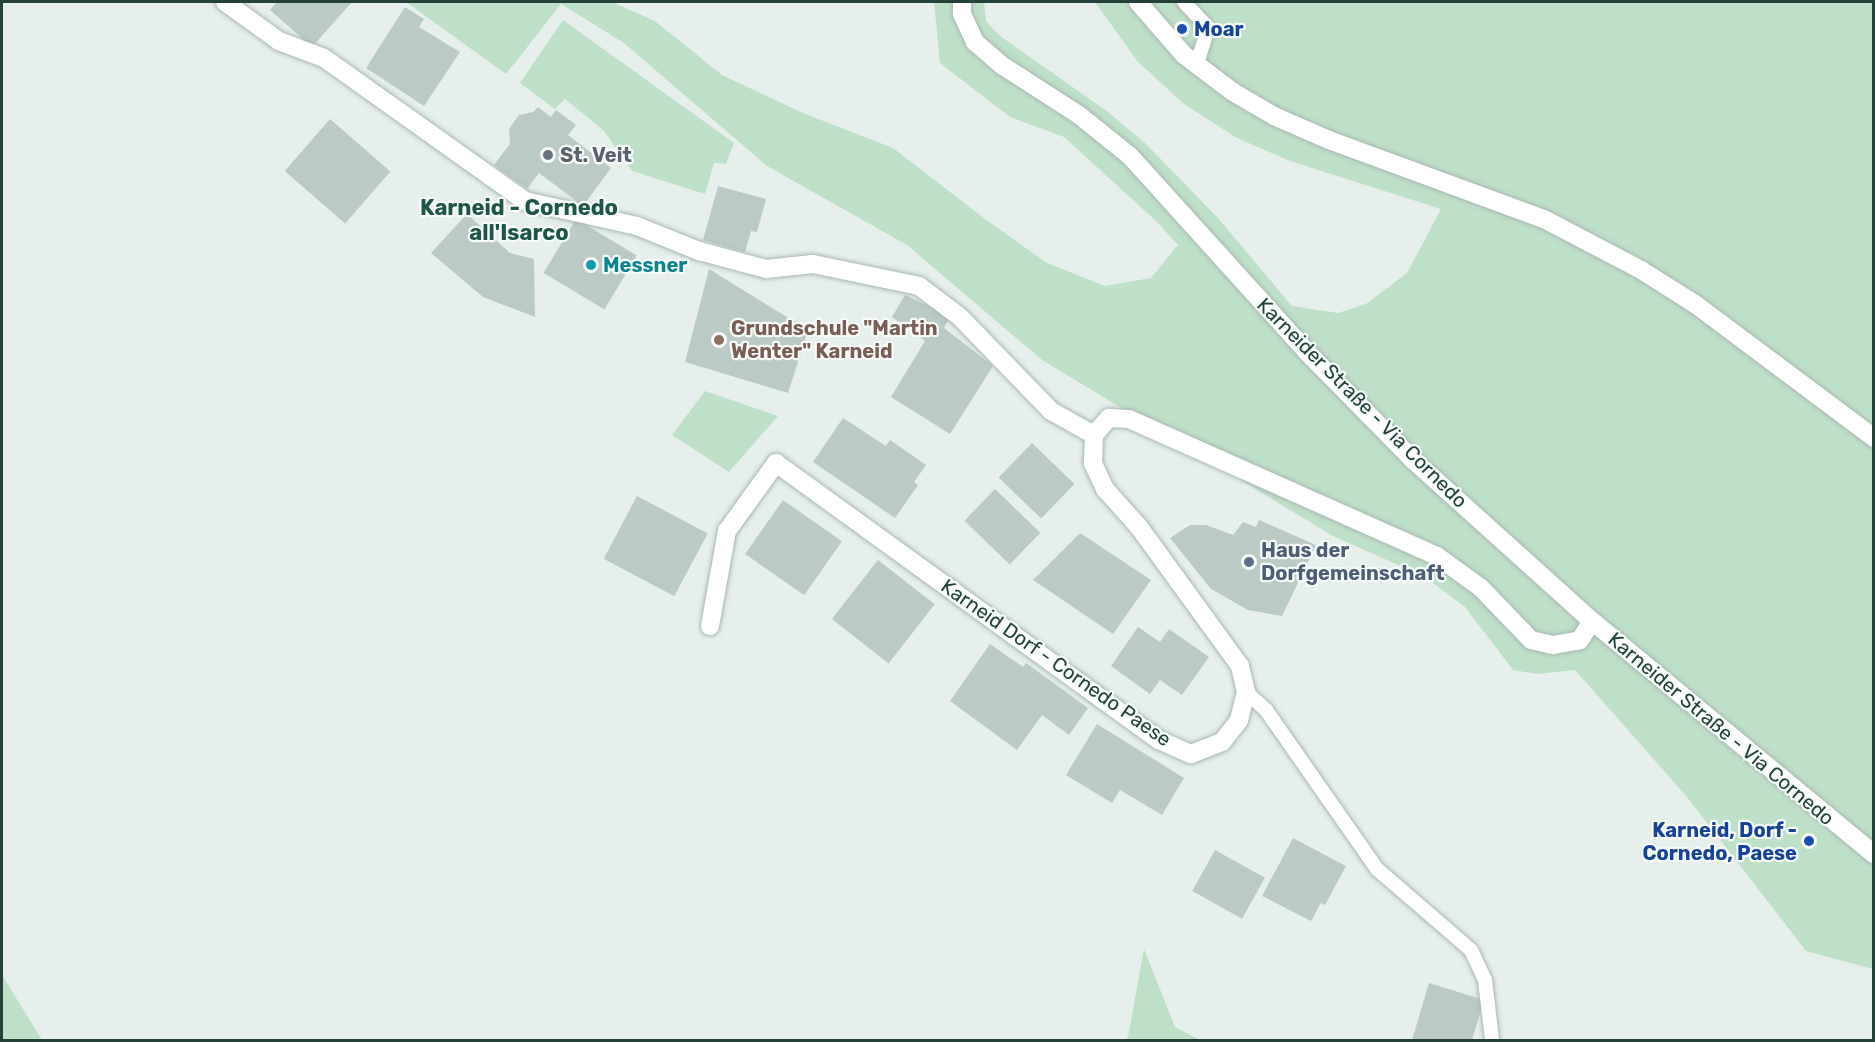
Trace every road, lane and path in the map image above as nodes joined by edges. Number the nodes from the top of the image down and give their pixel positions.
1 (225, 2) edge
2 (962, 2) edge
3 (1138, 2) edge
4 (1184, 2) edge
5 (1197, 65) junction
6 (1094, 435) junction
7 (1874, 438) edge
8 (1592, 621) junction
9 (710, 626) dead end
10 (1246, 692) junction
11 (1874, 854) edge
12 (1492, 1041) edge

1 - 6 street
2 - 8 street, Karneider Straße - Via Cornedo
3 - 5 street
4 - 5 lane
5 - 7 street
6 - 8 street
6 - 10 street
8 - 11 street, Karneider Straße - Via Cornedo
9 - 10 street, Karneid Dorf - Cornedo Paese
10 - 12 lane

